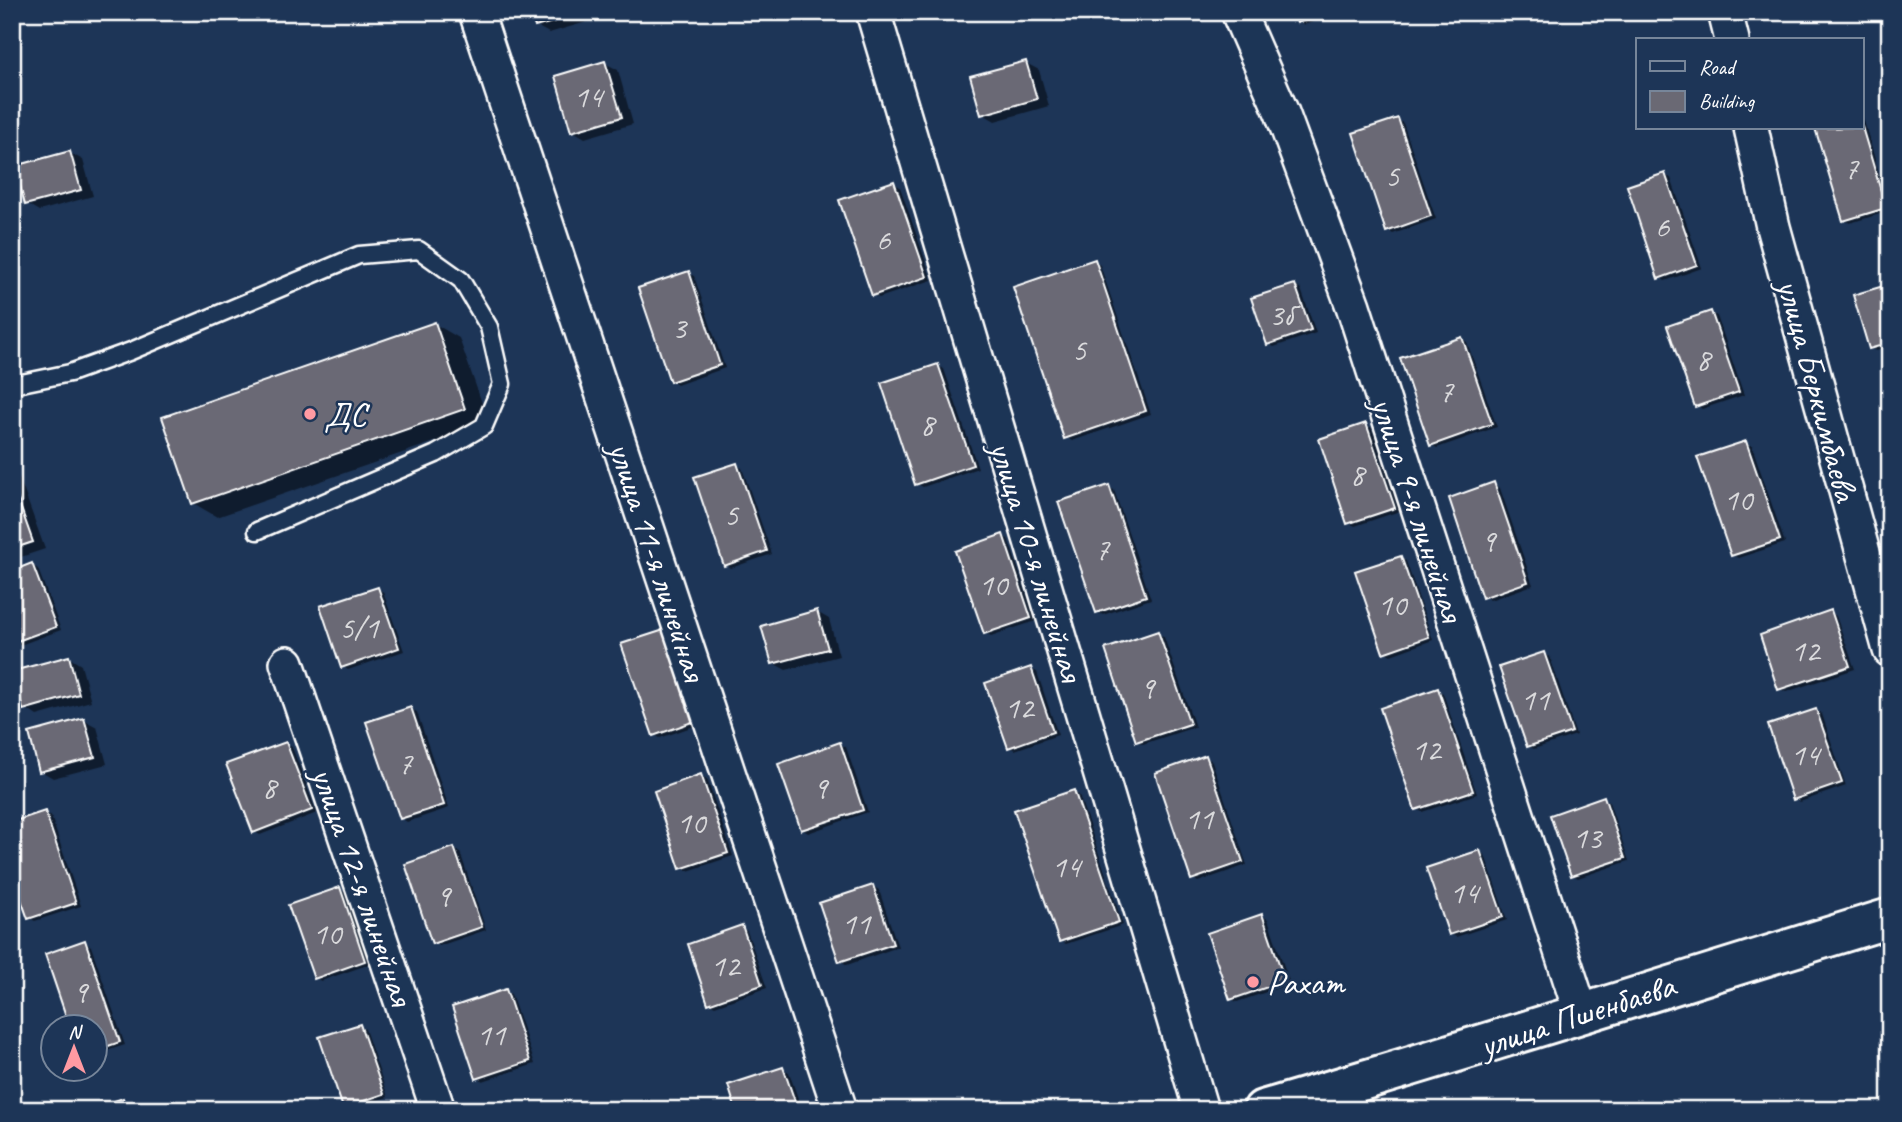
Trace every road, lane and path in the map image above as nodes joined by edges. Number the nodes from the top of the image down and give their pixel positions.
1 (476, 12) edge
2 (873, 12) edge
3 (1238, 12) edge
4 (1726, 12) edge
5 (1732, 38) edge
6 (1751, 130) edge
7 (12, 385) edge
8 (257, 531) dead end
9 (1890, 650) edge
10 (287, 663) dead end
11 (1890, 918) edge
12 (1581, 1013) junction
13 (439, 1110) edge
14 (840, 1110) edge
15 (1201, 1110) edge
16 (1263, 1110) edge

1 - 14 street, улица 11-я линейная
2 - 15 street, улица 10-я линейная
3 - 12 street, улица 9-я линейная
4 - 5 street
6 - 9 street, улица Беркимбаева
7 - 8 lane
10 - 13 street, улица 12-я линейная
11 - 12 street, улица Пшенбаева
12 - 16 street, улица Пшенбаева

